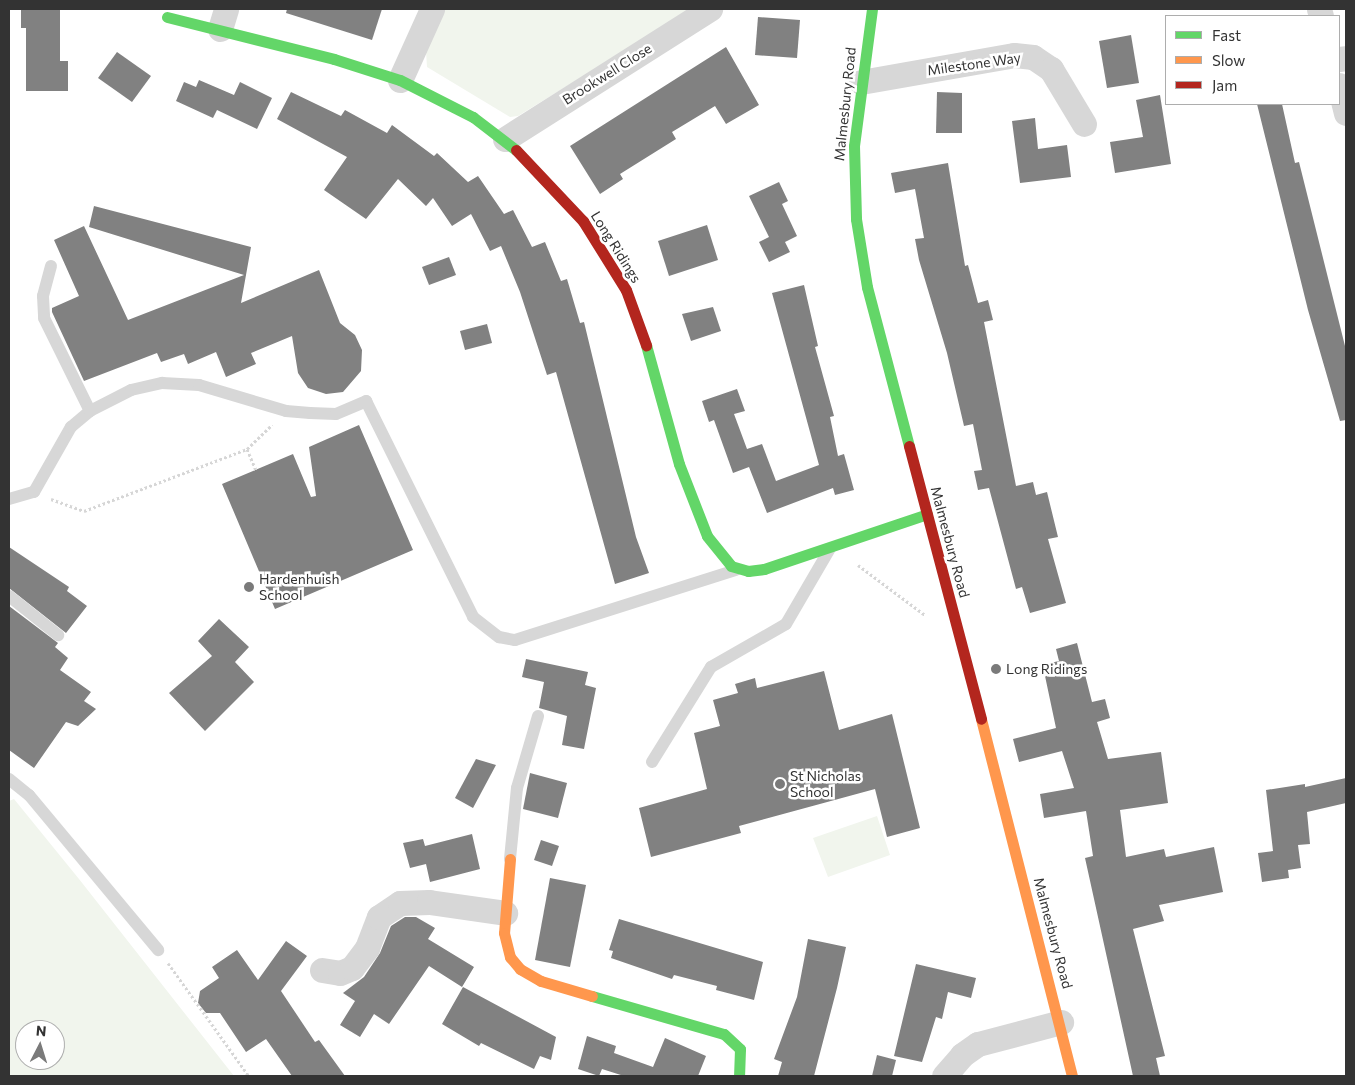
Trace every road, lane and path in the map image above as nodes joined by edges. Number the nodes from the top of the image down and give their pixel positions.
1 (432, 9) edge
2 (710, 9) edge
3 (872, 9) edge
4 (167, 17) dead end
5 (223, 19) edge
6 (400, 80) junction
7 (861, 82) junction
8 (1340, 89) edge
9 (1346, 114) edge
10 (1084, 124) dead end
11 (505, 139) junction
12 (51, 266) dead end
13 (90, 411) junction
14 (286, 411) junction
15 (247, 449) junction
16 (256, 470) dead end
17 (34, 492) junction
18 (9, 499) edge
19 (927, 514) junction
20 (832, 545) junction
21 (738, 570) junction
22 (9, 596) edge
23 (930, 618) dead end
24 (58, 635) dead end
25 (538, 716) dead end
26 (652, 762) dead end
27 (9, 778) edge
28 (510, 859) joint
29 (505, 913) junction
30 (158, 950) joint
31 (322, 970) dead end
32 (1061, 1022) junction
33 (249, 1076) edge
34 (739, 1076) edge
35 (944, 1076) edge
36 (1072, 1076) edge

1 - 6 street
2 - 11 street, Brookwell Close
3 - 7 street, Malmesbury Road
4 - 5 street, Long Ridings
5 - 6 street, Long Ridings
6 - 11 street, Long Ridings
7 - 10 street, Milestone Way
7 - 19 street, Malmesbury Road
8 - 9 street
11 - 21 street, Long Ridings
12 - 13 lane
13 - 14 lane
13 - 17 lane
14 - 15 path
14 - 21 lane
15 - 16 path
15 - 17 path
17 - 18 lane
19 - 20 street
19 - 32 street, Malmesbury Road
20 - 21 street
20 - 23 path
20 - 26 lane
22 - 24 lane
25 - 28 lane
27 - 30 lane
28 - 29 street
29 - 31 street
29 - 34 street
30 - 33 path
32 - 35 street
32 - 36 street, Malmesbury Road

